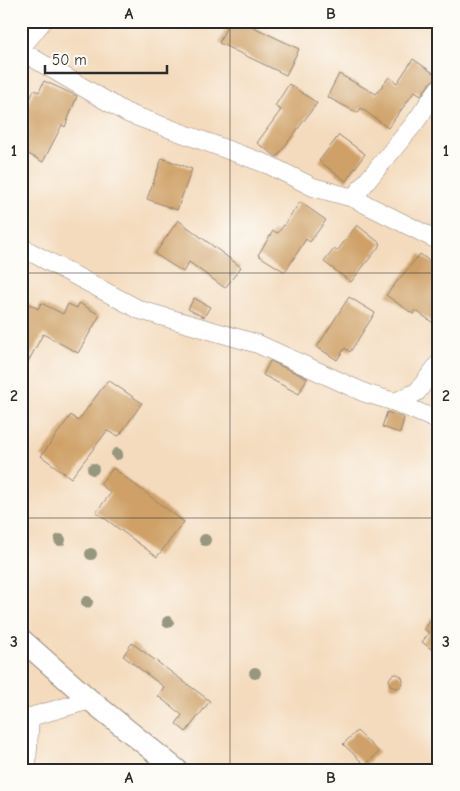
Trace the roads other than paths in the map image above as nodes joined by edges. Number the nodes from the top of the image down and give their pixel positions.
1 (43, 21) edge
2 (21, 49) edge
3 (439, 88) edge
4 (353, 198) junction
5 (439, 241) edge
6 (21, 247) edge
7 (439, 363) edge
8 (395, 402) junction
9 (439, 421) edge
10 (21, 639) edge
11 (90, 700) junction
12 (26, 719) edge
13 (23, 770) edge
14 (177, 770) edge

1 - 2 street
2 - 4 street
3 - 4 street
4 - 5 street
6 - 8 street
7 - 8 street
8 - 9 street
10 - 11 street
11 - 12 street
11 - 14 street
12 - 13 street

